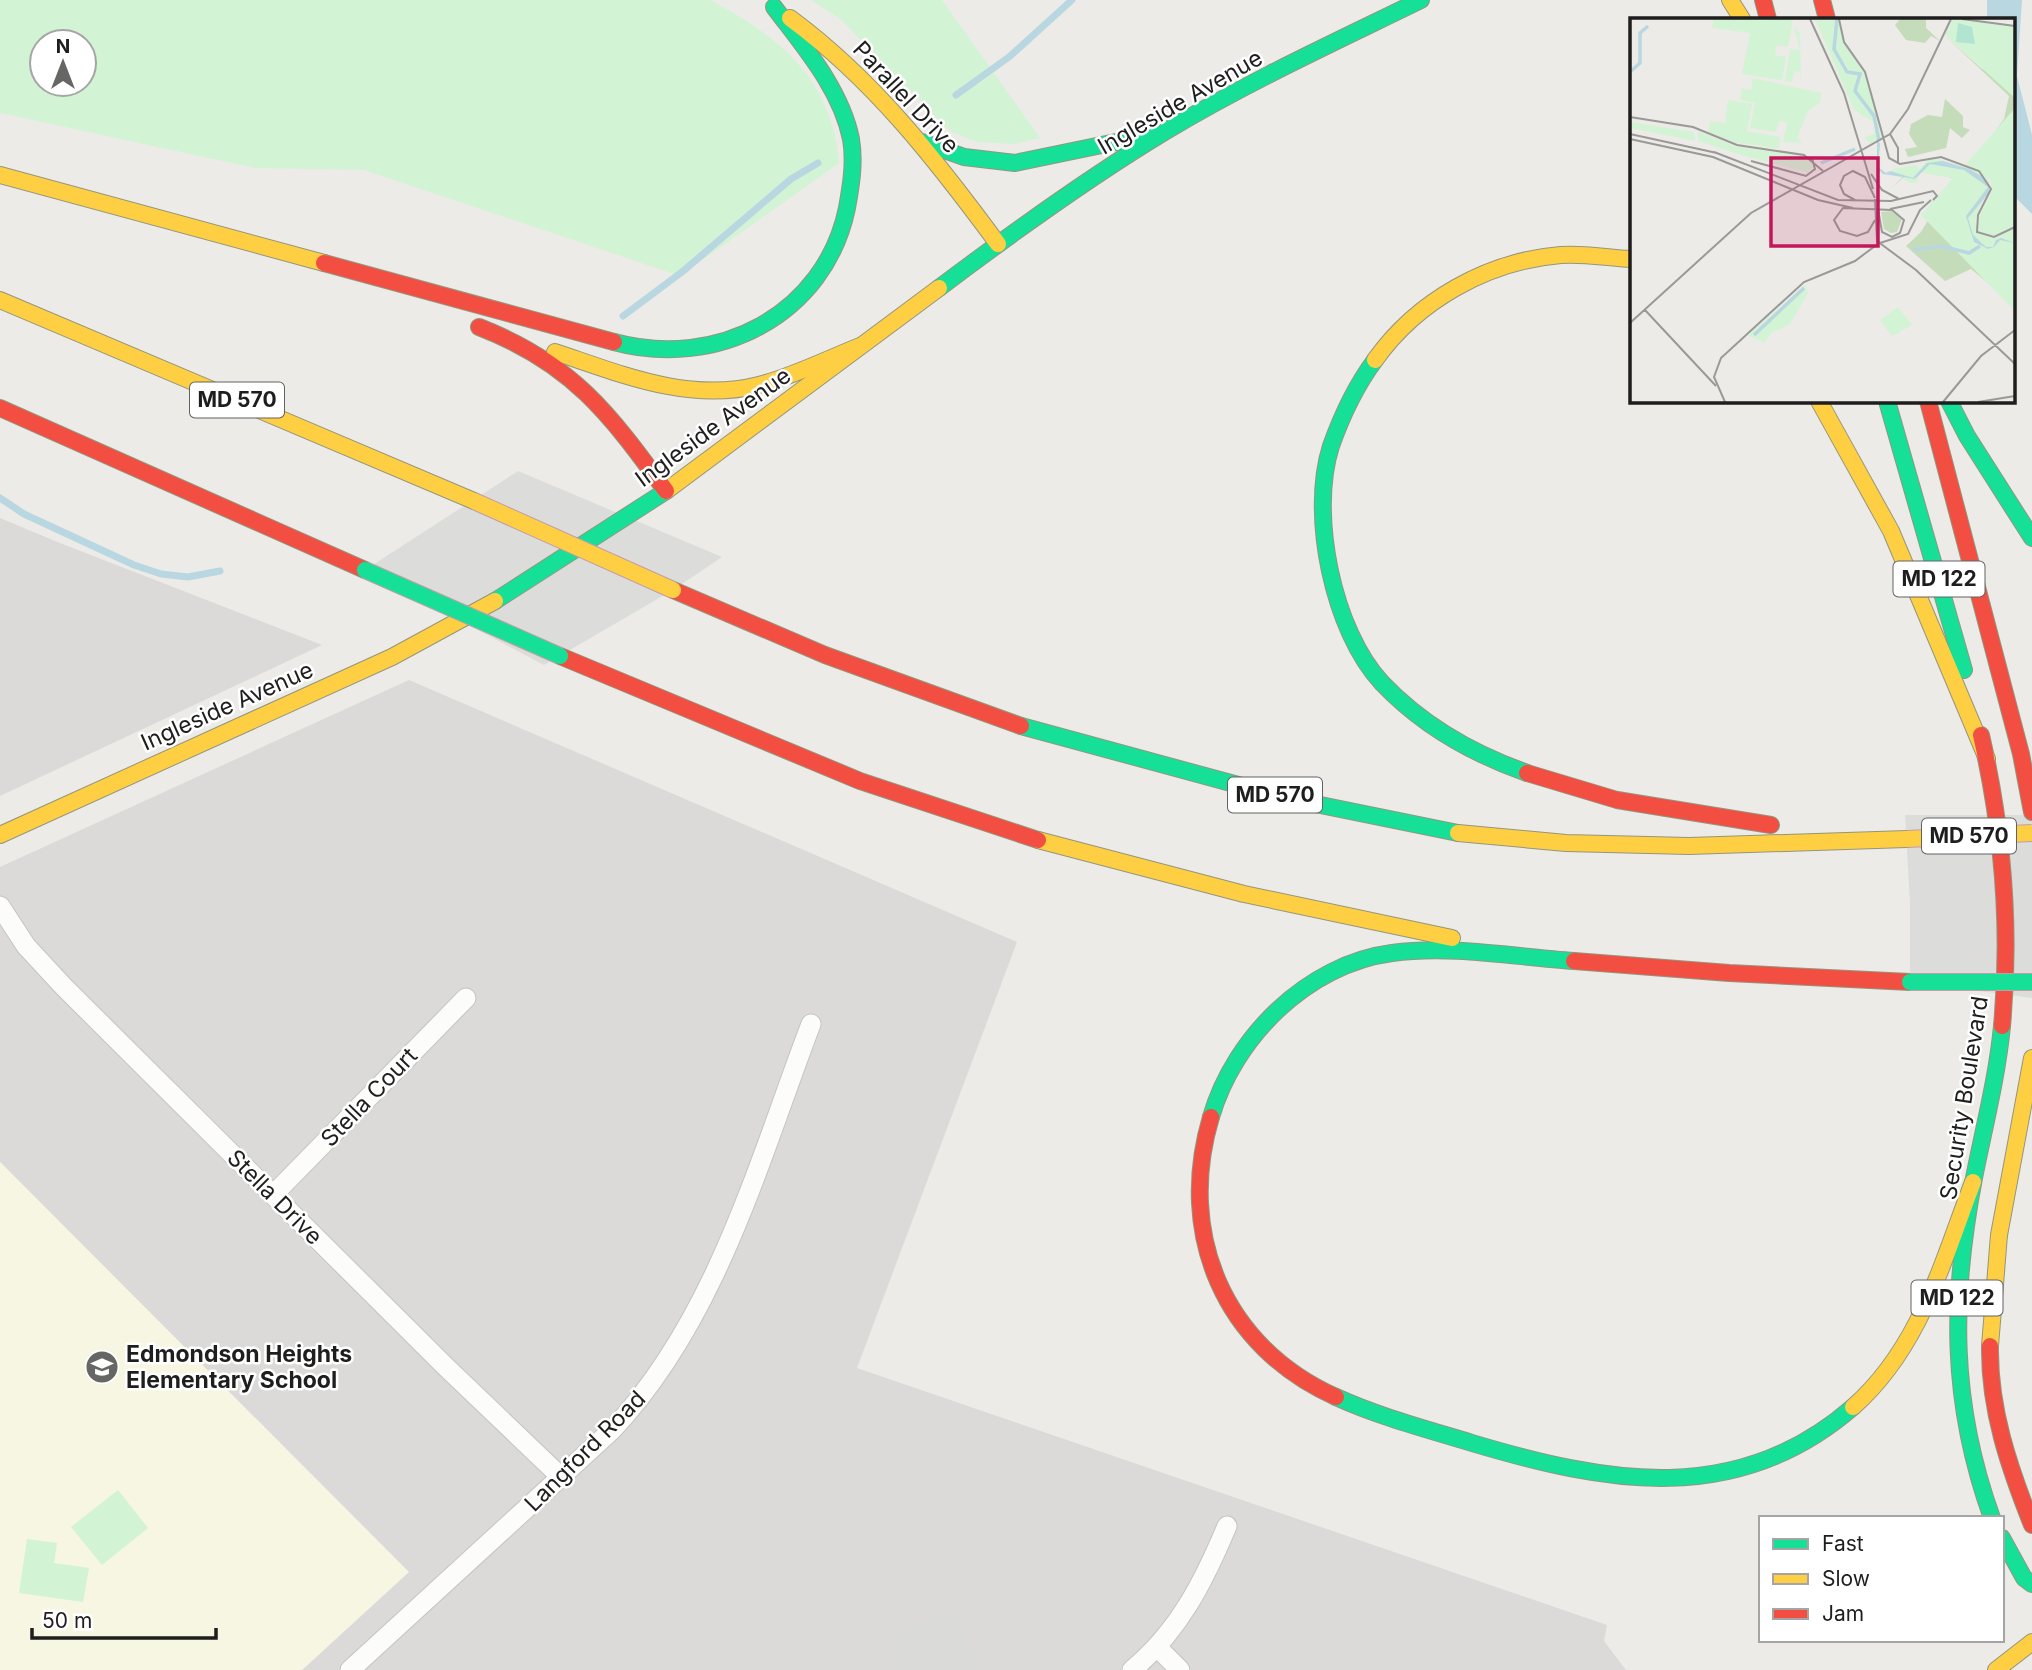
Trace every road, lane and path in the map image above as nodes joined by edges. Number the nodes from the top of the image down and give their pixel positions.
1 (1420, 0) edge
2 (1730, 0) edge
3 (1763, 0) edge
4 (1822, 0) edge
5 (1836, 0) edge
6 (768, 4) edge
7 (1741, 18) edge
8 (1768, 18) edge
9 (1827, 18) edge
10 (1833, 18) edge
11 (1164, 132) junction
12 (922, 142) junction
13 (0, 175) edge
14 (66, 194) junction
15 (998, 244) junction
16 (1630, 259) edge
17 (384, 297) dead end
18 (0, 300) edge
19 (464, 323) dead end
20 (517, 340) junction
21 (860, 346) junction
22 (1820, 402) edge
23 (1887, 402) edge
24 (1928, 402) edge
25 (1950, 402) edge
26 (0, 408) edge
27 (666, 491) junction
28 (2032, 538) edge
29 (1987, 759) junction
30 (2032, 812) edge
31 (2032, 833) edge
32 (0, 835) edge
33 (1907, 839) junction
34 (0, 906) edge
35 (1566, 960) junction
36 (2032, 982) edge
37 (466, 998) dead end
38 (811, 1024) dead end
39 (2032, 1058) edge
40 (1973, 1182) junction
41 (273, 1195) junction
42 (561, 1477) junction
43 (1991, 1516) edge
44 (2032, 1524) edge
45 (1227, 1525) dead end
46 (2004, 1542) edge
47 (2032, 1584) edge
48 (2032, 1642) edge
49 (1158, 1648) junction
50 (351, 1670) edge
51 (1132, 1670) edge
52 (1180, 1670) edge
53 (1996, 1670) edge

1 - 11 main road, Ingleside Avenue
2 - 7 main road
3 - 8 main road
4 - 9 main road
5 - 10 street
6 - 12 main road, Parallel Drive
6 - 14 main road
11 - 12 main road
11 - 15 main road, Ingleside Avenue
12 - 15 main road, Parallel Drive
13 - 14 main road
14 - 17 main road
15 - 21 main road, Ingleside Avenue
16 - 33 main road
18 - 33 main road, MD 570, bridge
19 - 20 main road
20 - 21 main road
20 - 27 main road
21 - 27 main road, Ingleside Avenue
22 - 29 main road
23 - 29 main road, Security Boulevard / MD 122
24 - 30 main road, MD 122
25 - 28 main road
26 - 35 main road, bridge
27 - 32 main road, Ingleside Avenue
29 - 40 main road, Security Boulevard / MD 122
31 - 33 main road, MD 570, bridge
34 - 41 street, Stella Drive
35 - 36 main road, bridge
35 - 40 main road
37 - 41 street, Stella Court
38 - 42 street, Langford Road
39 - 44 main road, MD 122
40 - 43 main road, Security Boulevard / MD 122
41 - 42 street, Stella Drive
42 - 50 street, Langford Road
45 - 49 street
46 - 47 main road
48 - 53 main road
49 - 51 street
49 - 52 street

